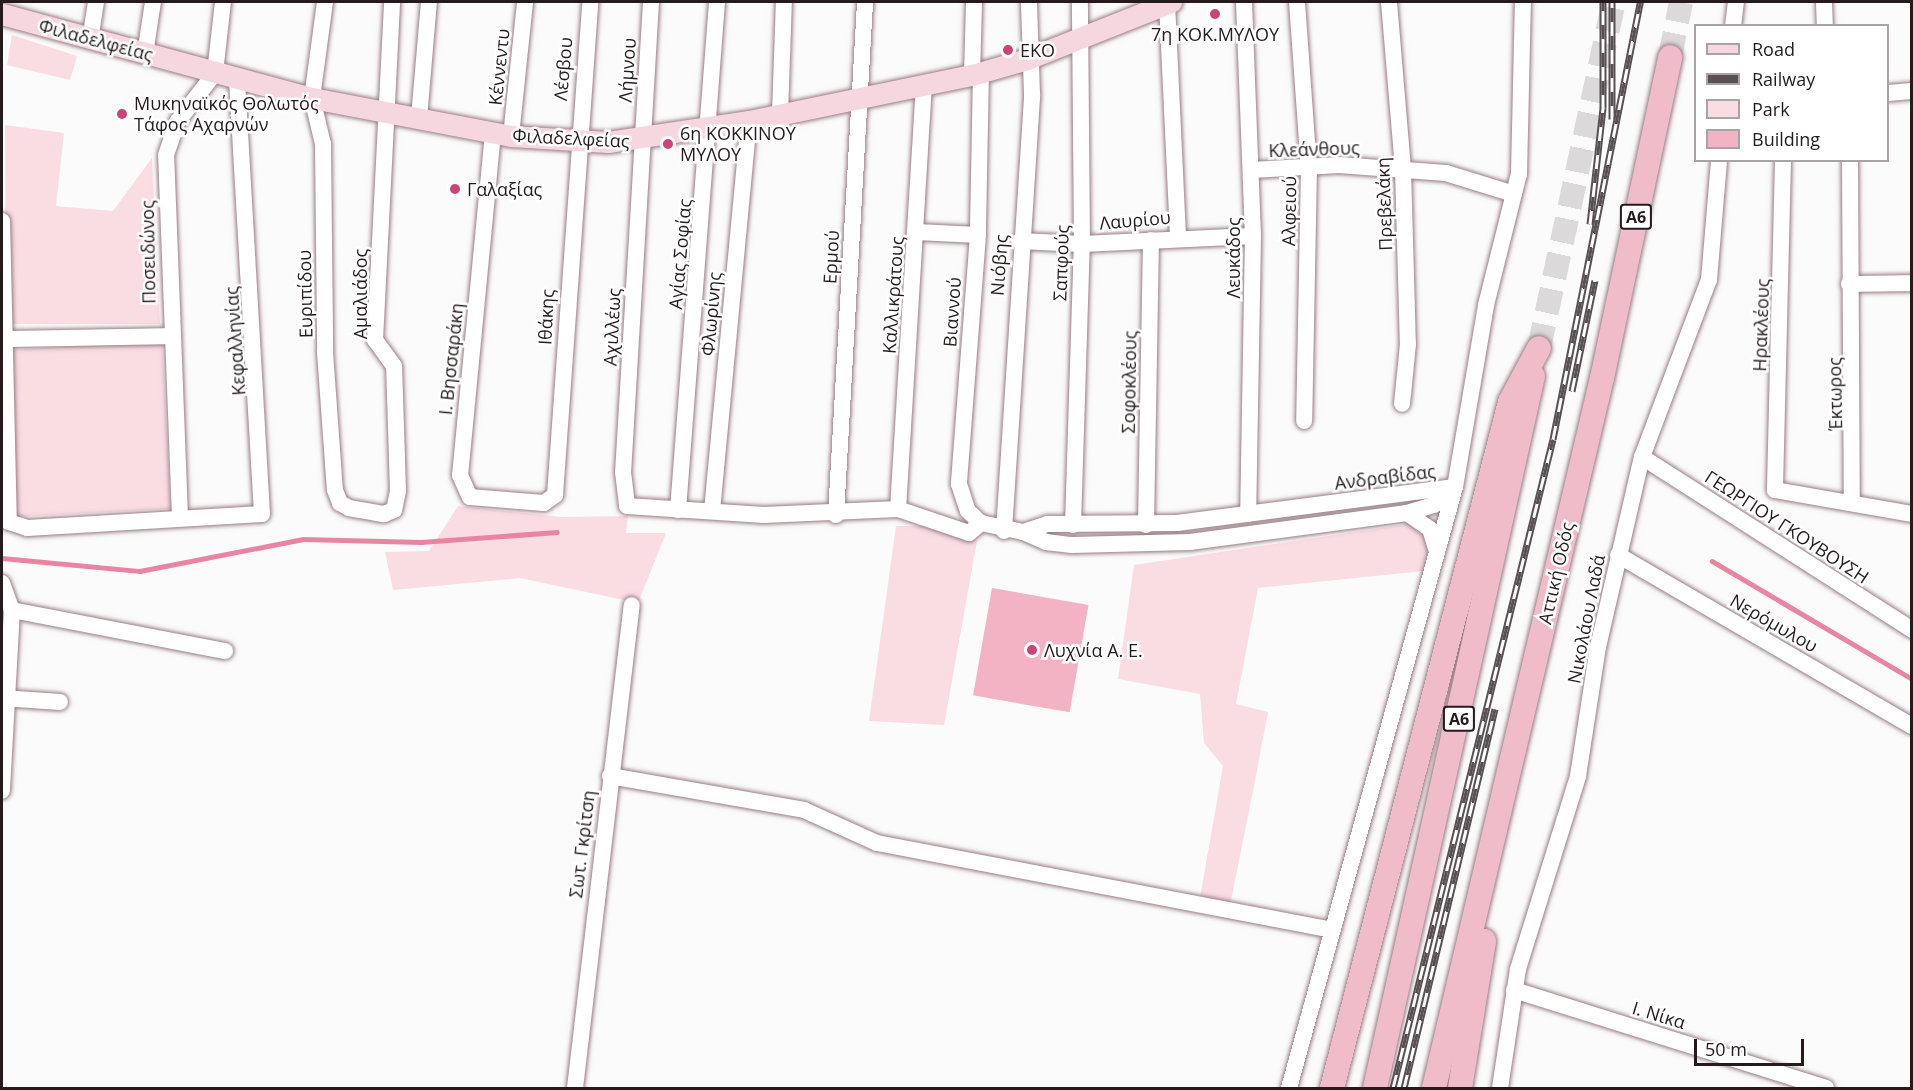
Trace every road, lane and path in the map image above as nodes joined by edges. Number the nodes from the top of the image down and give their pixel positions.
1 (96, 2) edge
2 (153, 2) edge
3 (224, 2) edge
4 (325, 2) edge
5 (392, 2) edge
6 (429, 2) edge
7 (525, 2) edge
8 (590, 2) edge
9 (651, 2) edge
10 (717, 2) edge
11 (784, 2) edge
12 (865, 2) edge
13 (975, 2) edge
14 (1029, 2) edge
15 (1080, 2) edge
16 (1169, 2) edge
17 (1244, 2) edge
18 (1297, 2) edge
19 (1389, 2) edge
20 (1523, 2) edge
21 (1736, 2) edge
22 (1824, 2) edge
23 (2, 14) edge
24 (1733, 24) edge
25 (1825, 24) edge
26 (1077, 37) junction
27 (90, 40) junction
28 (146, 54) junction
29 (1671, 57) tunnel mouth
30 (1027, 59) junction
31 (214, 73) junction
32 (976, 73) junction
33 (237, 80) junction
34 (924, 84) junction
35 (1911, 92) edge
36 (1889, 93) edge
37 (860, 96) junction
38 (312, 98) junction
39 (383, 112) junction
40 (780, 114) junction
41 (419, 118) junction
42 (748, 121) junction
43 (710, 128) junction
44 (502, 134) junction
45 (642, 140) junction
46 (576, 141) junction
47 (1719, 162) edge
48 (1783, 162) edge
49 (1850, 162) edge
50 (1309, 168) junction
51 (1403, 169) junction
52 (1252, 170) junction
53 (1514, 194) junction
54 (2, 221) edge
55 (917, 232) junction
56 (978, 235) junction
57 (1178, 236) junction
58 (1253, 236) junction
59 (1151, 240) junction
60 (1020, 241) junction
61 (1082, 244) junction
62 (2, 256) edge
63 (1911, 283) edge
64 (1849, 284) junction
65 (169, 336) junction
66 (4, 339) junction
67 (1402, 404) dead end
68 (1304, 421) dead end
69 (1642, 457) junction
70 (1455, 487) junction
71 (335, 490) joint
72 (555, 495) joint
73 (1852, 503) junction
74 (898, 509) junction
75 (678, 510) junction
76 (712, 511) junction
77 (1407, 513) junction
78 (1248, 514) junction
79 (1911, 514) edge
80 (836, 515) junction
81 (180, 518) junction
82 (981, 523) junction
83 (1073, 525) junction
84 (1146, 525) junction
85 (1004, 531) junction
86 (1023, 532) junction
87 (1437, 552) junction
88 (1618, 555) junction
89 (2, 583) edge
90 (632, 605) dead end
91 (12, 610) junction
92 (1911, 630) edge
93 (225, 651) dead end
94 (5, 699) edge
95 (60, 702) dead end
96 (1911, 726) edge
97 (610, 776) junction
98 (2, 791) edge
99 (1493, 843) junction
100 (1331, 930) junction
101 (1514, 990) junction
102 (575, 1089) edge
103 (1289, 1089) edge
104 (1332, 1089) edge
105 (1375, 1089) edge
106 (1434, 1089) edge
107 (1460, 1089) edge
108 (1500, 1089) edge
109 (1826, 1089) edge

1 - 27 street
2 - 28 street
3 - 31 street, Ποσειδώνος
4 - 38 street
5 - 39 street, Αμαλιάδος
6 - 41 street
7 - 44 street, Κέννεντυ
8 - 46 street, Λέσβου
9 - 45 street, Λήμνου
10 - 43 street, Αγίας Σοφίας
11 - 40 street
12 - 37 street, Ερμού
13 - 32 street, Βιαννού
14 - 30 street, Νιόβης
15 - 26 street, Σαπφούς
16 - 26 main road, Φιλαδελφείας
16 - 57 street
17 - 52 street, Λευκάδος
18 - 50 street, Αλφειού
19 - 51 street, Πρεβελάκη
20 - 53 street
21 - 24 street
22 - 25 street
23 - 27 main road, Φιλαδελφείας
26 - 30 main road, Φιλαδελφείας
26 - 61 street, Σαπφούς
27 - 28 main road, Φιλαδελφείας
28 - 31 main road, Φιλαδελφείας
29 - 99 highway, Αττική Οδός / Α6
30 - 32 main road, Φιλαδελφείας
30 - 60 street, Νιόβης
31 - 33 main road, Φιλαδελφείας
31 - 65 street, Ποσειδώνος
32 - 34 main road, Φιλαδελφείας
32 - 56 street, Βιαννού
33 - 38 main road, Φιλαδελφείας
33 - 81 street, Κεφαλληνίας
34 - 37 main road, Φιλαδελφείας
34 - 55 street, Καλλικράτους
35 - 36 street
37 - 40 main road, Φιλαδελφείας
37 - 80 street, Ερμού
38 - 39 main road, Φιλαδελφείας
38 - 71 street, Ευριπίδου
39 - 41 main road, Φιλαδελφείας
39 - 71 street, Αμαλιάδος
40 - 42 main road, Φιλαδελφείας
41 - 44 main road, Φιλαδελφείας
42 - 43 main road, Φιλαδελφείας
42 - 76 street, Φλωρίνης
43 - 45 main road, Φιλαδελφείας
43 - 75 street, Αγίας Σοφίας
44 - 46 main road, Φιλαδελφείας
44 - 72 street, Ι. Βησσαράκη
45 - 46 main road, Φιλαδελφείας
45 - 75 street, Αχιλλέως
46 - 72 street, Ιθάκης
47 - 69 street, Νικολάου Λαδά
48 - 73 street, Ηρακλέους
49 - 64 street, Έκτωρος
50 - 51 street, Κλεάνθους
50 - 52 street, Κλεάνθους
50 - 68 street, Αλφειού
51 - 53 street, Κλεάνθους
51 - 67 street, Πρεβελάκη
52 - 58 street, Λευκάδος
53 - 70 street
54 - 62 street
55 - 56 street
55 - 74 street, Καλλικράτους
56 - 82 street, Βιαννού
57 - 58 street, Λαυρίου
57 - 59 street, Λαυρίου
58 - 78 street, Λευκάδος
59 - 61 street, Λαυρίου
59 - 84 street, Σοφοκλέους
60 - 61 street, Λαυρίου
60 - 85 street, Νιόβης
61 - 83 street, Σαπφούς
62 - 66 street
63 - 64 street
64 - 73 street, Έκτωρος
65 - 66 street
65 - 81 street, Ποσειδώνος
66 - 81 street, Κεφαλληνίας
69 - 88 street, Νικολάου Λαδά
69 - 92 street, ΓΕΩΡΓΙΟΥ ΓΚΟΥΒΟΥΣΗ
70 - 77 street, Ανδραβίδας
70 - 78 street, Ανδραβίδας
70 - 87 street
73 - 79 street
74 - 80 street
74 - 82 street
75 - 76 street
76 - 80 street
77 - 86 street, Ανδραβίδας
77 - 87 street
78 - 84 street, Ανδραβίδας
82 - 85 street
83 - 84 street, Ανδραβίδας
83 - 86 street, Ανδραβίδας
85 - 86 street, Ανδραβίδας
87 - 100 street
88 - 96 street, Νερόμυλου
88 - 101 street, Νικολάου Λαδά
89 - 91 street
90 - 97 street, Σωτ. Γκρίτση
91 - 93 street
91 - 94 street
94 - 95 street
94 - 98 street
97 - 100 street
97 - 102 street, Σωτ. Γκρίτση
99 - 106 highway, Αττική Οδός / Α6
99 - 107 highway
100 - 103 street
101 - 108 street, Νικολάου Λαδά
101 - 109 street, Ι. Νίκα
104 - 105 highway, Α6

